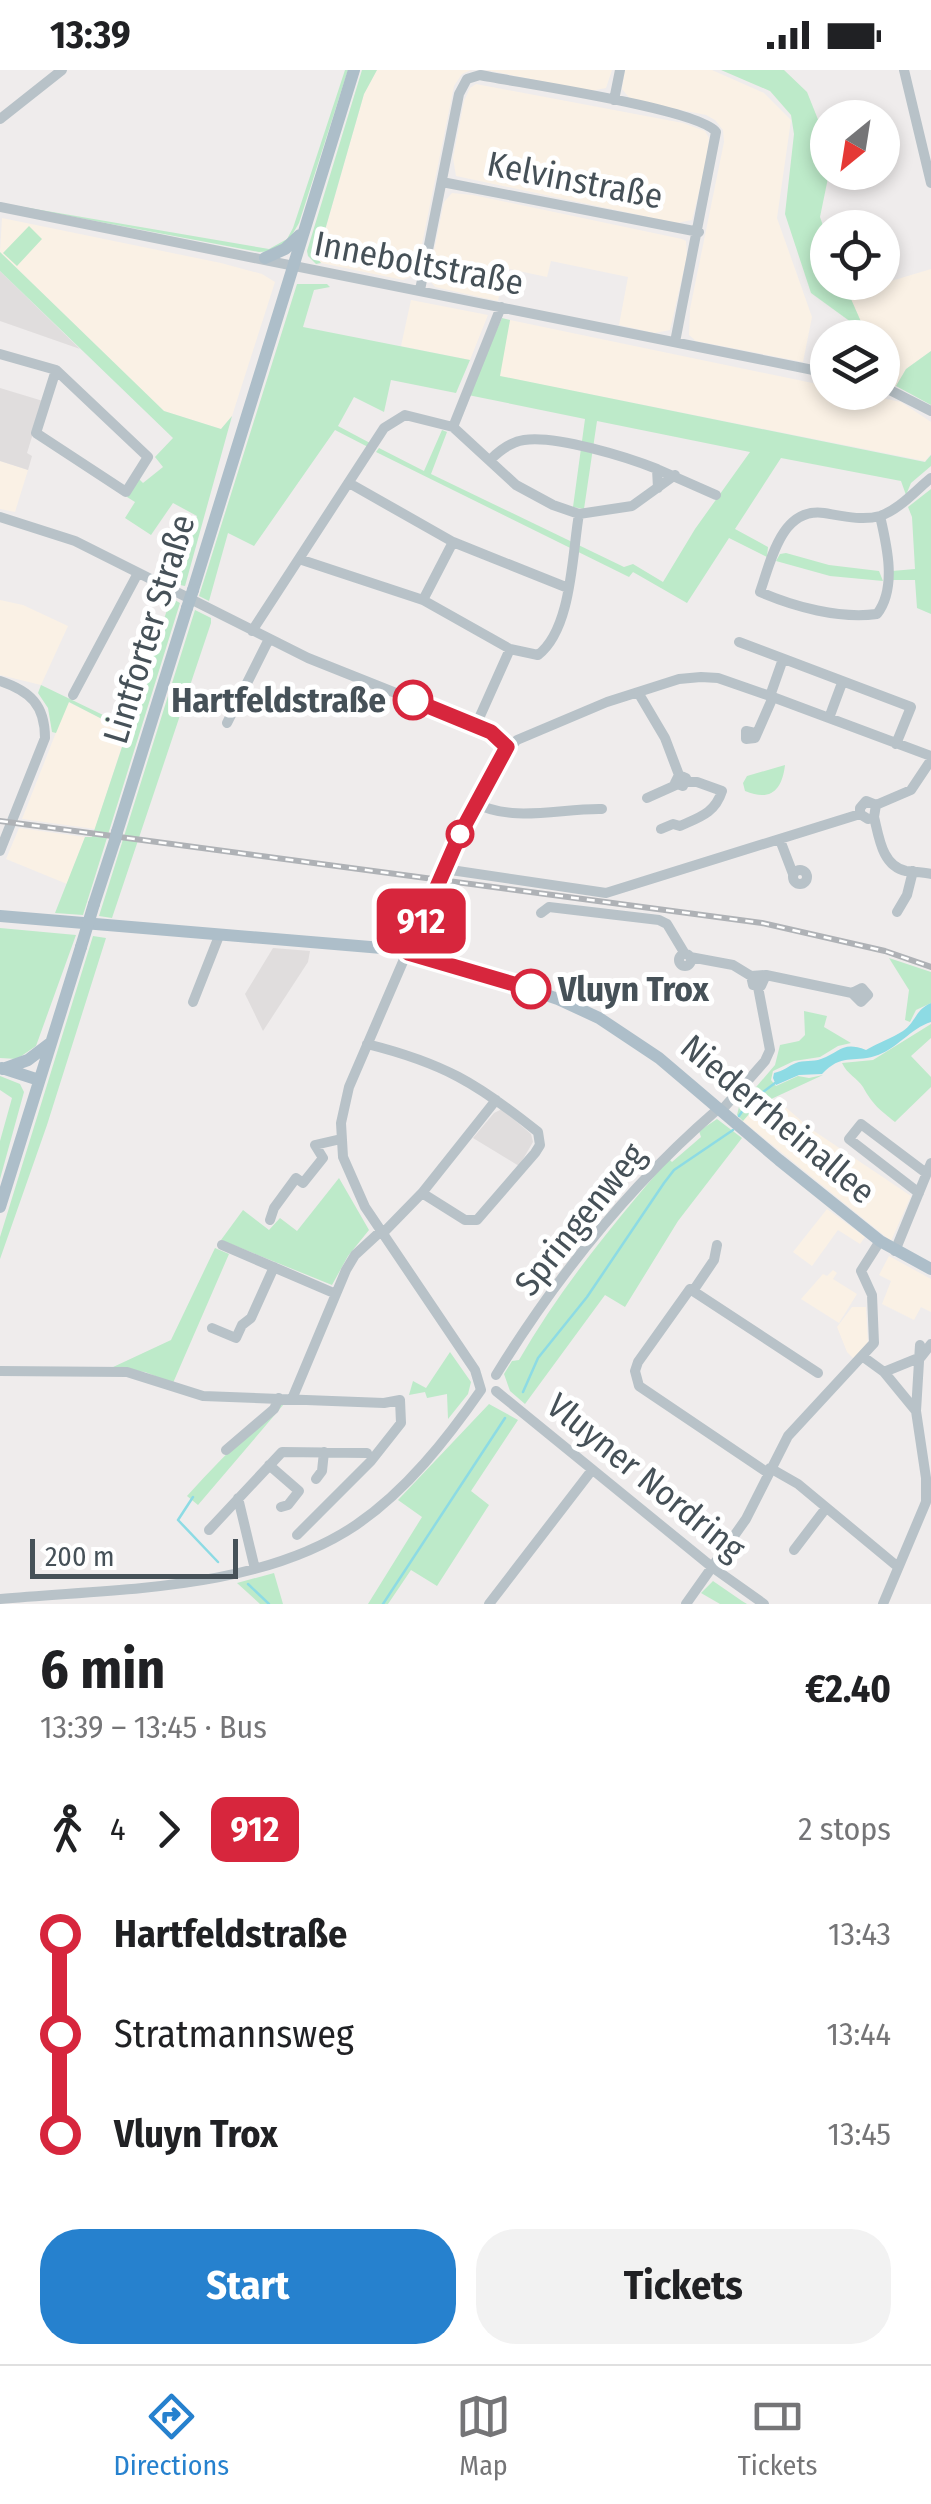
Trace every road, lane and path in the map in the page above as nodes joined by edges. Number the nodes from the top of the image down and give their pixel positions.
1 (62, 70) edge
2 (354, 70) edge
3 (620, 70) edge
4 (904, 70) edge
5 (614, 100) junction
6 (0, 120) edge
7 (442, 182) junction
8 (931, 182) edge
9 (0, 207) edge
10 (699, 232) junction
11 (302, 233) junction
12 (265, 258) junction
13 (292, 266) junction
14 (420, 290) junction
15 (502, 307) junction
16 (675, 342) junction
17 (0, 354) edge
18 (810, 369) edge
19 (56, 370) junction
20 (900, 395) edge
21 (931, 411) edge
22 (453, 427) junction
23 (490, 460) junction
24 (657, 468) junction
25 (674, 475) junction
26 (931, 478) edge
27 (350, 483) junction
28 (658, 488) junction
29 (716, 496) dead end
30 (579, 514) junction
31 (880, 516) junction
32 (0, 517) edge
33 (453, 542) junction
34 (299, 559) junction
35 (138, 573) junction
36 (568, 588) junction
37 (423, 600) junction
38 (252, 631) junction
39 (269, 639) junction
40 (739, 642) dead end
41 (510, 648) junction
42 (783, 660) junction
43 (0, 681) edge
44 (842, 683) junction
45 (639, 694) junction
46 (73, 695) dead end
47 (772, 696) junction
48 (829, 718) junction
49 (227, 723) dead end
50 (476, 725) junction
51 (755, 733) dead end
52 (896, 744) junction
53 (507, 747) junction
54 (931, 758) edge
55 (681, 781) junction
56 (648, 798) dead end
57 (475, 804) junction
58 (602, 809) dead end
59 (875, 811) junction
60 (661, 829) dead end
61 (780, 840) junction
62 (0, 852) edge
63 (444, 869) junction
64 (913, 872) junction
65 (793, 874) dead end
66 (931, 874) edge
67 (897, 912) dead end
68 (541, 913) dead end
69 (0, 916) edge
70 (219, 936) junction
71 (408, 953) junction
72 (755, 982) junction
73 (852, 993) dead end
74 (192, 1002) dead end
75 (50, 1042) junction
76 (367, 1044) junction
77 (2, 1068) edge
78 (40, 1080) junction
79 (496, 1100) junction
80 (719, 1110) junction
81 (341, 1139) junction
82 (926, 1180) edge
83 (422, 1193) junction
84 (0, 1206) edge
85 (270, 1220) dead end
86 (382, 1232) junction
87 (880, 1241) junction
88 (222, 1245) dead end
89 (718, 1245) dead end
90 (895, 1252) junction
91 (274, 1268) junction
92 (931, 1269) edge
93 (692, 1290) junction
94 (336, 1294) junction
95 (212, 1328) dead end
96 (924, 1348) edge
97 (862, 1356) junction
98 (0, 1371) edge
99 (884, 1372) junction
100 (818, 1373) dead end
101 (496, 1374) junction
102 (479, 1377) junction
103 (481, 1390) junction
104 (496, 1391) junction
105 (278, 1398) junction
106 (292, 1399) junction
107 (916, 1411) junction
108 (226, 1450) dead end
109 (324, 1452) junction
110 (367, 1453) dead end
111 (269, 1465) junction
112 (592, 1470) junction
113 (769, 1471) junction
114 (316, 1479) dead end
115 (238, 1498) junction
116 (281, 1507) dead end
117 (826, 1508) junction
118 (209, 1530) dead end
119 (297, 1535) dead end
120 (794, 1550) dead end
121 (712, 1567) junction
122 (898, 1567) junction
123 (256, 1569) junction
124 (0, 1599) edge
125 (493, 1599) edge
126 (509, 1604) edge
127 (686, 1604) edge
128 (764, 1604) edge
129 (883, 1604) edge

1 - 6 street
2 - 11 main road, Lintforter Straße
3 - 5 street
4 - 8 street
5 - 7 street
5 - 10 street
7 - 10 street, Kelvinstraße
7 - 14 street
9 - 12 street, Inneboltstraße
10 - 16 street
11 - 12 main road
11 - 13 main road, Lintforter Straße
12 - 13 street, Inneboltstraße
13 - 14 street, Inneboltstraße
13 - 75 main road, Lintforter Straße, bridge
14 - 15 street, Inneboltstraße
15 - 16 street, Inneboltstraße
15 - 22 street
16 - 18 street, Inneboltstraße
17 - 19 street
19 - 19 street
20 - 21 street
22 - 23 street
22 - 27 street
23 - 24 street
23 - 30 street
24 - 25 street
24 - 28 street
25 - 28 street
25 - 29 street
26 - 31 street
27 - 33 street
27 - 34 street
28 - 30 street
30 - 36 street
31 - 31 street
32 - 35 street
33 - 36 street
33 - 37 street
34 - 37 street
34 - 38 street
35 - 38 street
35 - 46 street
36 - 41 street
37 - 41 street
38 - 39 street
39 - 49 street
39 - 50 street
40 - 42 street
41 - 50 street
42 - 44 street
42 - 47 street
43 - 62 street
44 - 48 street
44 - 52 street
45 - 47 street
45 - 53 street
45 - 55 street
47 - 48 street
47 - 51 street
48 - 52 street
50 - 53 street
52 - 54 street
53 - 57 street
54 - 59 street
55 - 56 street
55 - 60 street
57 - 58 street
57 - 63 street
59 - 61 street
59 - 64 street
61 - 63 street
61 - 65 street
63 - 71 street
64 - 66 street
64 - 67 street
68 - 72 street
69 - 70 main road, Niederrheinallee
70 - 71 main road, Niederrheinallee
70 - 74 street
71 - 76 street
71 - 80 main road, Niederrheinallee
72 - 73 street
72 - 80 street, Springenweg
75 - 77 main road
75 - 78 main road, Lintforter Straße
76 - 79 street
76 - 81 street
77 - 78 main road
78 - 84 main road, Lintforter Straße
79 - 83 street
79 - 83 street
80 - 87 main road, Niederrheinallee
80 - 101 street, Springenweg
81 - 85 street
81 - 86 street
82 - 82 street
82 - 90 street
83 - 86 street
86 - 94 street
86 - 102 street
87 - 90 main road, Niederrheinallee
87 - 97 street
88 - 91 street
89 - 93 street
90 - 92 main road, Niederrheinallee
91 - 94 street
91 - 95 street
93 - 100 street
93 - 113 street
94 - 106 street
96 - 99 street
96 - 107 street
97 - 99 street
97 - 113 street
98 - 105 street
99 - 107 street
101 - 102 street
101 - 104 street
102 - 103 street
103 - 104 street
103 - 123 street
104 - 112 street, Vluyner Nordring
105 - 106 street
105 - 108 street
106 - 119 street
107 - 122 street
109 - 110 street
109 - 111 street
109 - 114 street
111 - 115 street
111 - 116 street
112 - 121 street, Vluyner Nordring
112 - 125 street
113 - 117 street
113 - 121 street
115 - 118 street
115 - 123 street
117 - 120 street
117 - 122 street
121 - 127 street
121 - 128 street, Vluyner Nordring
122 - 129 street
123 - 124 street
125 - 126 street

